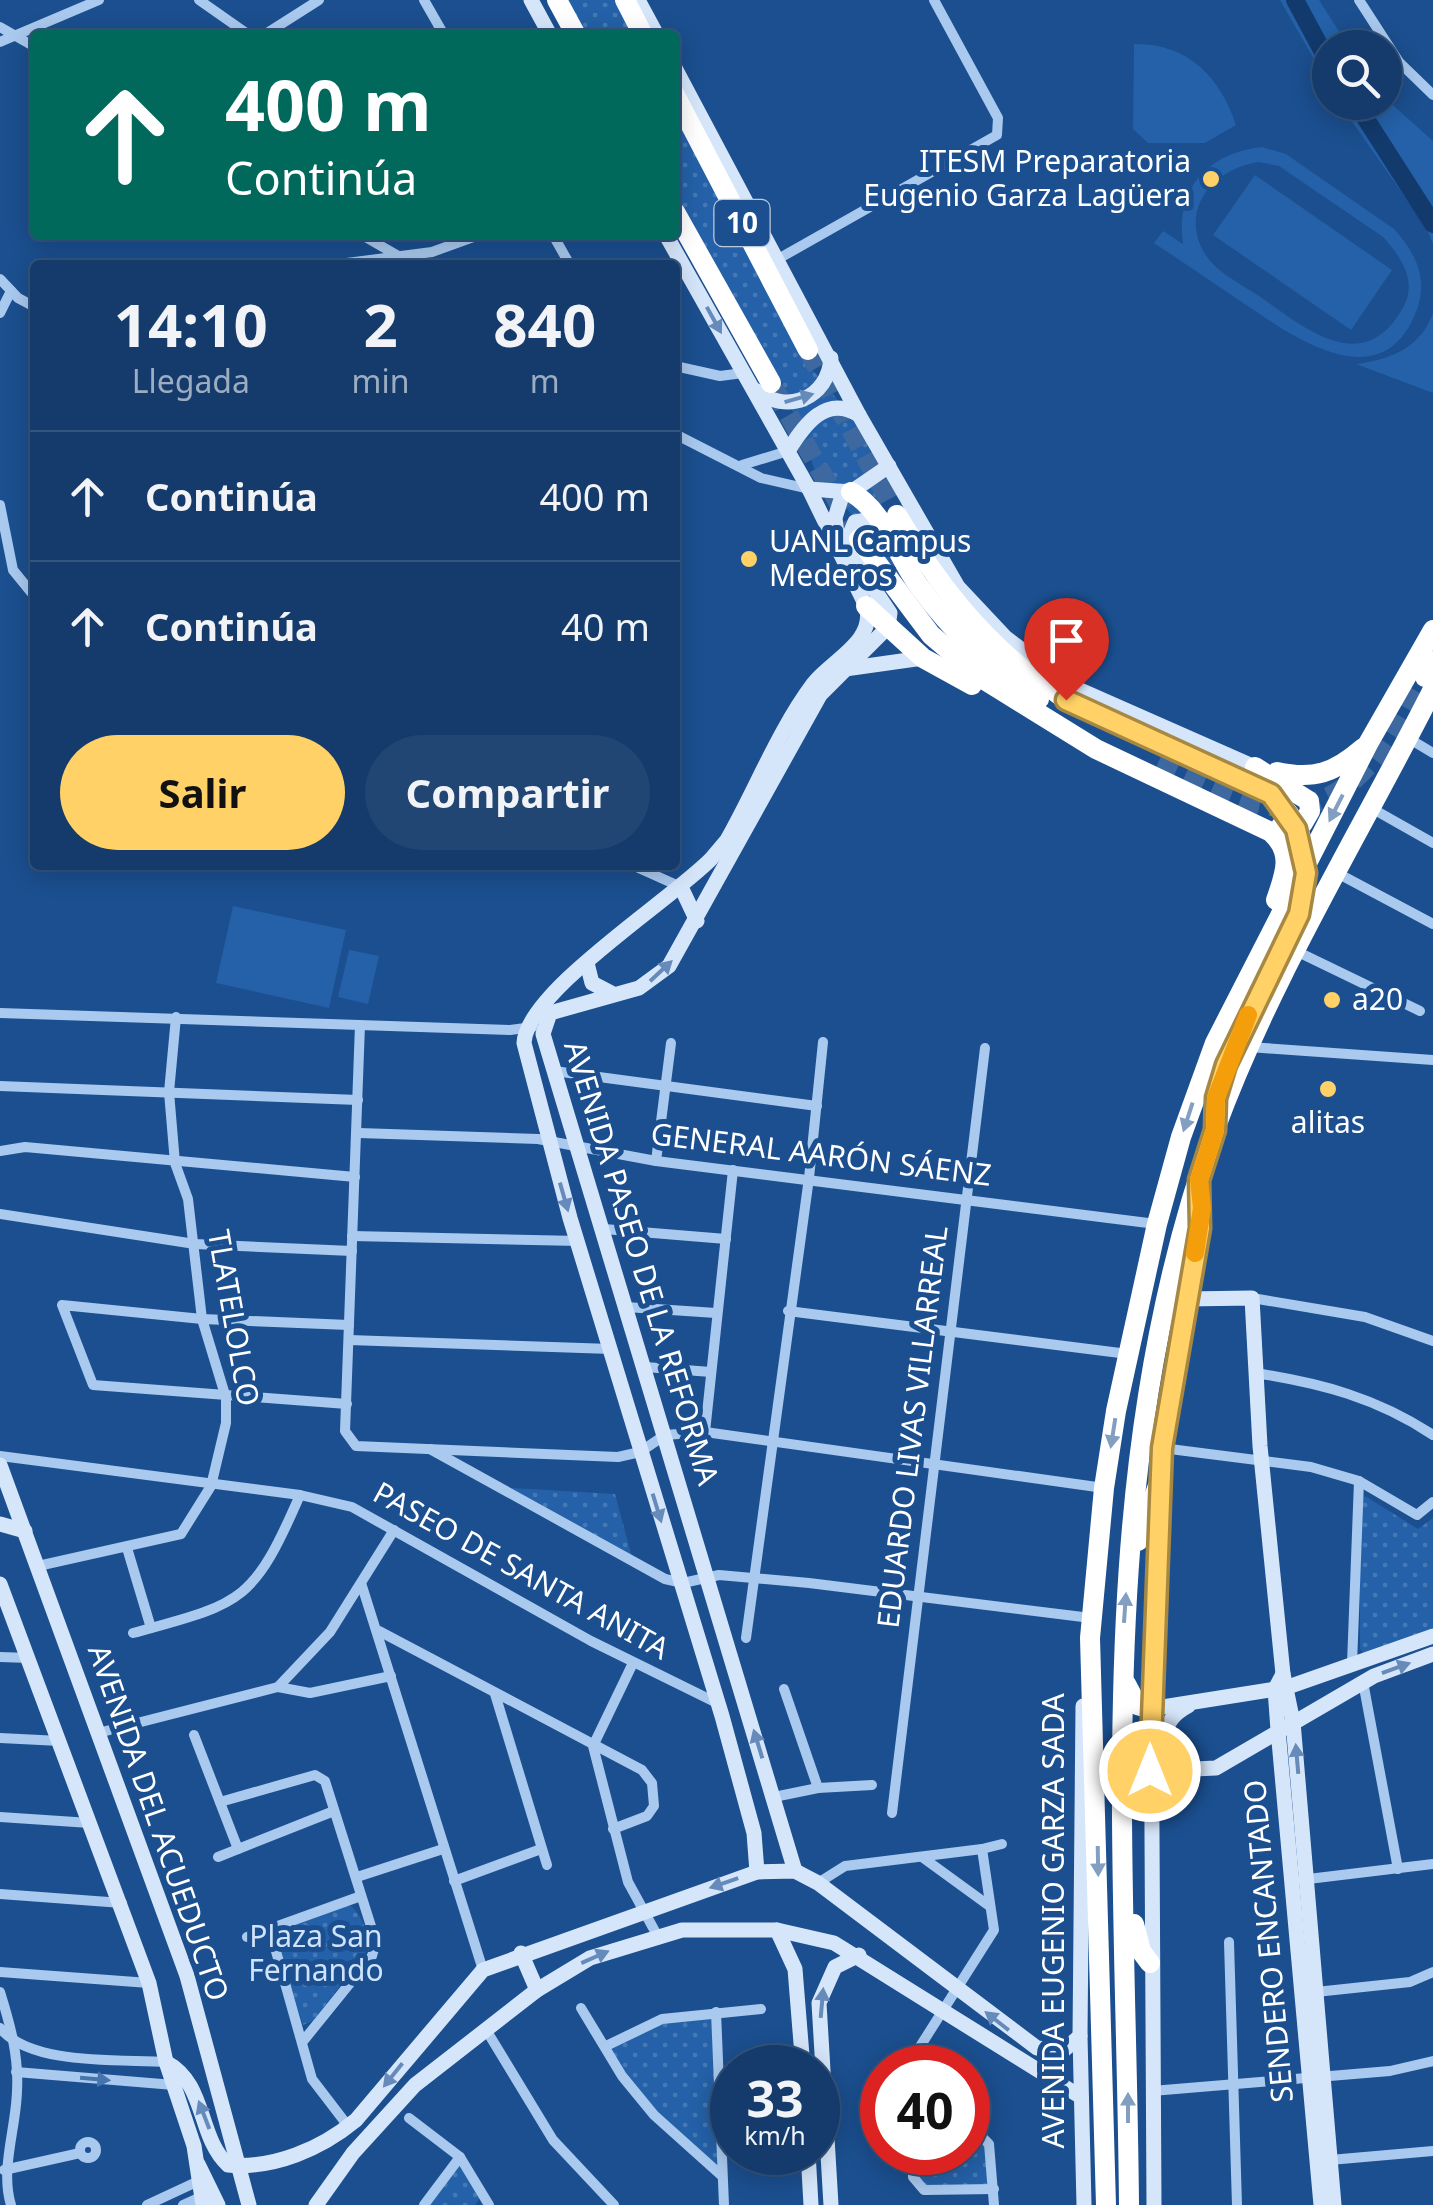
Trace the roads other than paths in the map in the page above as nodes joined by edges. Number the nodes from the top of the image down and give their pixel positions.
1 (99, 0) edge
2 (199, 0) edge
3 (319, 0) edge
4 (424, 0) edge
5 (531, 0) edge
6 (557, 0) edge
7 (625, 0) edge
8 (638, 0) edge
9 (934, 0) edge
10 (1359, 0) edge
11 (0, 26) edge
12 (242, 30) edge
13 (272, 30) edge
14 (437, 30) edge
15 (547, 30) edge
16 (573, 30) edge
17 (641, 30) edge
18 (654, 30) edge
19 (14, 34) junction
20 (0, 42) edge
21 (30, 43) edge
22 (680, 77) edge
23 (1433, 95) edge
24 (680, 106) edge
25 (680, 223) edge
26 (370, 240) edge
27 (462, 240) edge
28 (669, 240) edge
29 (401, 258) junction
30 (778, 259) junction
31 (380, 260) edge
32 (405, 260) edge
33 (0, 279) edge
34 (11, 291) junction
35 (30, 304) edge
36 (0, 313) edge
37 (808, 350) tunnel mouth
38 (830, 358) junction
39 (680, 367) edge
40 (754, 379) junction
41 (860, 414) junction
42 (680, 436) edge
43 (788, 451) junction
44 (742, 465) junction
45 (889, 466) junction
46 (809, 489) junction
47 (847, 492) junction
48 (0, 506) edge
49 (890, 522) junction
50 (852, 542) junction
51 (30, 591) edge
52 (867, 610) junction
53 (888, 628) junction
54 (1433, 630) edge
55 (1005, 637) junction
56 (924, 658) junction
57 (845, 668) junction
58 (1430, 675) edge
59 (1044, 686) junction
60 (1040, 716) junction
61 (1065, 731) junction
62 (1097, 735) junction
63 (1408, 738) junction
64 (1369, 742) junction
65 (1433, 753) edge
66 (1158, 763) tunnel mouth
67 (1255, 767) junction
68 (1214, 802) junction
69 (1372, 809) junction
70 (1433, 843) edge
71 (643, 870) edge
72 (1338, 874) junction
73 (681, 887) junction
74 (697, 921) junction
75 (1433, 924) edge
76 (1296, 951) junction
77 (587, 963) junction
78 (1254, 963) junction
79 (613, 994) junction
80 (1420, 1011) dead end
81 (0, 1013) edge
82 (176, 1016) junction
83 (360, 1025) junction
84 (544, 1025) junction
85 (525, 1029) junction
86 (822, 1042) dead end
87 (671, 1043) dead end
88 (1249, 1047) junction
89 (985, 1048) dead end
90 (1433, 1060) edge
91 (554, 1071) junction
92 (0, 1086) edge
93 (666, 1087) junction
94 (169, 1092) junction
95 (358, 1100) junction
96 (817, 1106) junction
97 (1215, 1130) junction
98 (359, 1132) junction
99 (548, 1141) junction
100 (578, 1148) junction
101 (0, 1151) edge
102 (656, 1160) junction
103 (175, 1163) junction
104 (733, 1170) junction
105 (356, 1178) junction
106 (808, 1178) junction
107 (1199, 1180) junction
108 (966, 1198) junction
109 (0, 1214) edge
110 (1157, 1224) junction
111 (604, 1229) junction
112 (352, 1236) junction
113 (726, 1240) junction
114 (580, 1241) junction
115 (195, 1244) junction
116 (352, 1250) junction
117 (1252, 1298) junction
118 (1186, 1299) junction
119 (626, 1307) junction
120 (788, 1311) junction
121 (716, 1312) junction
122 (202, 1319) junction
123 (349, 1325) junction
124 (953, 1331) junction
125 (349, 1340) junction
126 (1433, 1341) edge
127 (611, 1349) junction
128 (1128, 1354) junction
129 (645, 1367) junction
130 (710, 1372) junction
131 (1255, 1373) junction
132 (226, 1398) junction
133 (346, 1404) junction
134 (704, 1432) junction
135 (1433, 1435) edge
136 (665, 1436) junction
137 (772, 1442) junction
138 (428, 1448) junction
139 (1162, 1448) junction
140 (640, 1452) junction
141 (0, 1456) edge
142 (1262, 1458) junction
143 (0, 1465) edge
144 (936, 1466) junction
145 (1359, 1481) junction
146 (1159, 1483) junction
147 (211, 1486) junction
148 (4, 1488) edge
149 (1104, 1488) junction
150 (300, 1495) junction
151 (1433, 1502) edge
152 (16, 1507) junction
153 (0, 1522) edge
154 (25, 1530) junction
155 (394, 1530) junction
156 (126, 1548) junction
157 (1130, 1562) junction
158 (38, 1566) junction
159 (707, 1577) junction
160 (755, 1578) junction
161 (679, 1581) junction
162 (0, 1584) edge
163 (362, 1586) junction
164 (916, 1596) junction
165 (151, 1628) junction
166 (1091, 1628) junction
167 (379, 1631) junction
168 (133, 1634) dead end
169 (1431, 1637) edge
170 (746, 1638) dead end
171 (1433, 1655) edge
172 (0, 1657) edge
173 (29, 1658) junction
174 (633, 1663) junction
175 (1352, 1664) junction
176 (391, 1676) junction
177 (1124, 1676) junction
178 (1363, 1682) junction
179 (1282, 1683) junction
180 (278, 1687) junction
181 (784, 1688) dead end
182 (495, 1694) junction
183 (1196, 1701) junction
184 (717, 1703) junction
185 (1150, 1709) junction
186 (1293, 1722) junction
187 (1278, 1730) junction
188 (98, 1733) junction
189 (194, 1735) dead end
190 (0, 1738) edge
191 (60, 1741) junction
192 (593, 1746) junction
193 (1150, 1771) junction
194 (1189, 1772) junction
195 (872, 1785) dead end
196 (818, 1788) junction
197 (774, 1797) junction
198 (220, 1802) junction
199 (334, 1811) junction
200 (892, 1814) dead end
201 (0, 1817) edge
202 (90, 1823) junction
203 (613, 1829) junction
204 (754, 1834) junction
205 (1002, 1844) dead end
206 (788, 1847) junction
207 (982, 1848) junction
208 (238, 1849) junction
209 (443, 1849) junction
210 (540, 1849) junction
211 (922, 1857) junction
212 (218, 1858) dead end
213 (1433, 1864) edge
214 (547, 1865) dead end
215 (1398, 1869) junction
216 (795, 1871) junction
217 (756, 1872) junction
218 (356, 1877) junction
219 (1301, 1880) junction
220 (454, 1881) junction
221 (818, 1883) junction
222 (1126, 1883) junction
223 (0, 1894) edge
224 (361, 1896) junction
225 (122, 1903) junction
226 (988, 1905) junction
227 (643, 1910) junction
228 (270, 1930) junction
229 (777, 1930) junction
230 (657, 1935) junction
231 (247, 1937) dead end
232 (1229, 1942) dead end
233 (521, 1953) junction
234 (859, 1955) junction
235 (1150, 1964) junction
236 (483, 1970) junction
237 (0, 1972) edge
238 (1433, 1972) edge
239 (149, 1983) junction
240 (956, 1988) junction
241 (537, 1990) junction
242 (0, 1992) edge
243 (1316, 1992) junction
244 (581, 2008) dead end
245 (760, 2008) dead end
246 (943, 2009) junction
247 (716, 2012) junction
248 (0, 2028) edge
249 (488, 2032) junction
250 (1080, 2036) junction
251 (304, 2040) junction
252 (14, 2041) junction
253 (416, 2045) junction
254 (801, 2045) edge
255 (924, 2045) edge
256 (606, 2046) junction
257 (1433, 2061) edge
258 (166, 2062) junction
259 (436, 2067) junction
260 (16, 2072) junction
261 (1315, 2076) junction
262 (1232, 2084) junction
263 (174, 2085) junction
264 (1152, 2090) junction
265 (1080, 2097) junction
266 (410, 2118) dead end
267 (348, 2126) junction
268 (1433, 2151) edge
269 (80, 2153) dead end
270 (990, 2153) edge
271 (460, 2157) junction
272 (1330, 2160) junction
273 (4, 2170) junction
274 (240, 2174) junction
275 (809, 2175) edge
276 (914, 2175) edge
277 (722, 2176) junction
278 (205, 2189) edge
279 (994, 2189) junction
280 (486, 2200) edge
281 (11, 2205) edge
282 (147, 2205) edge
283 (183, 2205) edge
284 (250, 2205) edge
285 (316, 2205) edge
286 (424, 2205) edge
287 (475, 2205) edge
288 (614, 2205) edge
289 (724, 2205) edge
290 (811, 2205) edge
291 (831, 2205) edge
292 (994, 2205) edge
293 (1084, 2205) edge
294 (1106, 2205) edge
295 (1129, 2205) edge
296 (1154, 2205) edge
297 (1237, 2205) edge
298 (1321, 2205) edge
299 (1334, 2205) edge

1 - 19 street
2 - 12 street
3 - 13 street
4 - 14 street
5 - 15 street
6 - 16 highway
7 - 17 highway
8 - 18 street
9 - 30 street
10 - 23 street
11 - 19 street
19 - 20 street
19 - 21 street
22 - 30 street
24 - 37 highway, 10
25 - 40 highway, 10
26 - 29 street
27 - 29 street
28 -> 40 street
29 - 31 street
29 - 32 street
30 - 38 street
33 - 34 street
34 - 35 street
34 - 36 street
40 -> 38 street
38 - 41 street
39 - 40 street
40 - 43 street
41 - 43 street
41 - 45 street
42 - 44 street
43 - 44 street
43 - 46 street
44 - 46 street
45 - 47 street
45 - 55 street
46 - 47 street
46 - 52 street
47 - 49 highway
47 - 50 street
48 - 51 street
49 - 50 street
49 - 59 highway
49 - 62 highway
50 - 53 street
50 - 60 highway
52 - 53 highway
52 - 73 street, AVENIDA PASEO DE LA REFORMA
53 - 56 highway
53 - 57 street, AVENIDA PASEO DE LA REFORMA
54 - 64 highway, AVENIDA EUGENIO GARZA SADA
55 - 59 highway
55 - 67 street
56 - 57 street
56 - 61 highway
57 - 74 street, AVENIDA PASEO DE LA REFORMA
58 - 63 highway
59 - 97 highway, bridge
60 - 61 highway
60 - 62 highway
61 - 68 highway
62 - 66 highway
63 - 65 street
63 - 69 highway
64 - 67 highway
64 -> 78 highway, AVENIDA EUGENIO GARZA SADA
67 - 68 highway
68 - 78 highway
69 - 70 street
69 - 72 highway
71 - 73 street
72 - 75 street
72 - 76 highway
73 - 74 street
73 - 77 street, AVENIDA PASEO DE LA REFORMA
79 -> 74 street, AVENIDA PASEO DE LA REFORMA
76 - 80 street
76 - 88 highway
77 - 79 street
77 - 85 street, AVENIDA PASEO DE LA REFORMA
78 -> 110 highway, AVENIDA EUGENIO GARZA SADA
79 - 84 street, AVENIDA PASEO DE LA REFORMA
81 - 82 street
82 - 83 street
82 - 94 street, TLATELOLCO
83 - 85 street
83 - 95 street
84 - 85 street
84 - 91 street, AVENIDA PASEO DE LA REFORMA
85 - 99 street, AVENIDA PASEO DE LA REFORMA
86 - 96 street
87 - 93 street
88 - 90 street
88 - 97 highway
89 - 108 street, EDUARDO LIVAS VILLARREAL
91 - 93 street
91 - 100 street, AVENIDA PASEO DE LA REFORMA
92 - 94 street
93 - 96 street
93 - 102 street
94 - 95 street
94 - 103 street, TLATELOLCO
95 - 98 street
96 - 106 street
97 - 107 highway
98 - 99 street, GENERAL AARÓN SÁENZ
98 - 105 street
99 - 100 street, GENERAL AARÓN SÁENZ
99 -> 114 street, AVENIDA PASEO DE LA REFORMA
100 - 102 street, GENERAL AARÓN SÁENZ
100 - 111 street, AVENIDA PASEO DE LA REFORMA
101 - 103 street
102 - 104 street, GENERAL AARÓN SÁENZ
103 - 105 street
103 - 115 street, TLATELOLCO
104 - 106 street, GENERAL AARÓN SÁENZ
104 - 113 street
105 - 112 street
106 - 108 street, GENERAL AARÓN SÁENZ
106 - 120 street
107 - 118 street
107 - 157 highway
108 - 110 street, GENERAL AARÓN SÁENZ
108 - 124 street, EDUARDO LIVAS VILLARREAL
109 - 115 street
110 - 128 highway, AVENIDA EUGENIO GARZA SADA
111 - 113 street
111 - 119 street, AVENIDA PASEO DE LA REFORMA
112 - 114 street
112 - 116 street
113 - 121 street
114 - 127 street, AVENIDA PASEO DE LA REFORMA
115 - 116 street
115 - 122 street, TLATELOLCO
116 - 123 street
117 - 118 street
117 - 126 street
117 - 131 street, SENDERO ENCANTADO
118 - 139 street
119 - 121 street
119 - 129 street, AVENIDA PASEO DE LA REFORMA
120 - 124 street
120 - 137 street
121 - 130 street
122 - 123 street
122 - 132 street, TLATELOLCO
122 - 132 street
123 - 125 street
124 - 128 street
124 - 144 street, EDUARDO LIVAS VILLARREAL
125 - 127 street
125 - 133 street
127 - 140 street, AVENIDA PASEO DE LA REFORMA
128 -> 149 highway, AVENIDA EUGENIO GARZA SADA
129 - 130 street
129 - 136 street, AVENIDA PASEO DE LA REFORMA
130 - 134 street
131 - 135 street
131 - 142 street, SENDERO ENCANTADO
132 - 133 street
132 - 147 street, TLATELOLCO
133 - 138 street
134 - 136 street
134 - 137 street
136 - 140 street
136 - 159 street, AVENIDA PASEO DE LA REFORMA
137 - 144 street
137 - 160 street
138 - 140 street
138 - 161 street
139 - 142 street
139 - 146 street
140 -> 161 street, AVENIDA PASEO DE LA REFORMA
141 - 147 street, PASEO DE SANTA ANITA
142 - 145 street
142 - 179 street, SENDERO ENCANTADO
143 - 148 street, AVENIDA DEL ACUEDUCTO
144 - 149 street
144 - 164 street, EDUARDO LIVAS VILLARREAL
145 - 151 street
145 - 175 street
146 - 157 highway
146 - 185 street
147 - 150 street, PASEO DE SANTA ANITA
147 - 156 street, TLATELOLCO
148 - 152 street, AVENIDA DEL ACUEDUCTO
149 - 166 highway, AVENIDA EUGENIO GARZA SADA
150 - 155 street, PASEO DE SANTA ANITA
150 - 165 street
152 - 153 street
152 - 154 street, AVENIDA DEL ACUEDUCTO
153 - 154 street
154 - 158 street, AVENIDA DEL ACUEDUCTO
155 - 163 street
155 - 174 street, PASEO DE SANTA ANITA
156 - 158 street, TLATELOLCO
156 - 165 street
177 -> 157 highway
158 - 188 street, AVENIDA DEL ACUEDUCTO
159 - 160 street
159 - 161 street
197 -> 159 street, AVENIDA PASEO DE LA REFORMA
160 - 164 street
160 - 170 street
161 - 184 street, AVENIDA PASEO DE LA REFORMA
162 - 173 street, AVENIDA DEL ACUEDUCTO
163 - 167 street
163 - 180 street
164 - 166 street
164 - 200 street, EDUARDO LIVAS VILLARREAL
165 - 168 street
166 - 250 street, AVENIDA EUGENIO GARZA SADA
166 -> 294 highway, AVENIDA EUGENIO GARZA SADA
167 - 176 street
167 - 182 street
169 - 171 street
169 - 175 street
178 -> 171 street
172 - 173 street
173 - 191 street, AVENIDA DEL ACUEDUCTO
174 - 184 street, PASEO DE SANTA ANITA
174 - 192 street
175 - 179 street
176 - 180 street
176 - 209 street
177 - 185 highway
177 - 222 highway
178 - 186 street
178 - 215 street
179 - 183 street
179 - 186 street, SENDERO ENCANTADO
179 - 187 street, SENDERO ENCANTADO
180 - 188 street
181 - 196 street
182 - 192 street
182 - 210 street
183 - 185 street
183 - 194 street
184 - 204 street, AVENIDA PASEO DE LA REFORMA
185 - 193 street
186 - 187 street
219 -> 186 street, SENDERO ENCANTADO
187 - 194 street
187 - 219 street, SENDERO ENCANTADO
188 - 274 street, AVENIDA DEL ACUEDUCTO
189 - 198 street
190 - 191 street
191 - 202 street, AVENIDA DEL ACUEDUCTO
192 - 203 street
192 - 203 street
193 - 194 street
193 - 235 street
195 - 196 street
196 - 197 street
197 - 206 street, AVENIDA PASEO DE LA REFORMA
198 - 199 street
198 - 208 street
199 - 208 street
199 - 218 street
201 - 202 street
202 - 225 street, AVENIDA DEL ACUEDUCTO
203 - 227 street
204 - 206 street
204 - 217 street, AVENIDA PASEO DE LA REFORMA
205 - 207 street
206 - 216 street, AVENIDA PASEO DE LA REFORMA
207 - 211 street
207 - 226 street
208 - 212 street
209 - 218 street
209 - 220 street
210 - 214 street
210 - 220 street
211 - 221 street
211 - 226 street
213 - 215 street
215 - 219 street
216 - 217 street
216 - 221 street
217 -> 227 street
218 - 224 street
219 - 243 street, SENDERO ENCANTADO
219 - 261 street, SENDERO ENCANTADO
220 - 236 street
221 - 240 street
222 - 235 highway
295 -> 222 highway
223 - 225 street
224 - 228 street
224 - 251 street
225 - 239 street, AVENIDA DEL ACUEDUCTO
226 - 240 street
227 - 230 street
227 - 233 street
228 - 231 street
228 - 251 street
229 - 230 street
229 - 234 street
229 - 254 street
241 -> 230 street
232 - 262 street
233 - 236 street
233 - 241 street
234 - 246 street
291 -> 234 street
235 - 264 street
236 - 253 street
237 - 239 street
238 - 243 street
239 - 258 street, AVENIDA DEL ACUEDUCTO
240 - 246 street
250 -> 240 street
241 - 249 street
242 - 252 street
243 - 261 street, SENDERO ENCANTADO
244 - 256 street
245 - 247 street
246 - 255 street
246 - 265 street
247 - 256 street
247 - 277 street
248 - 252 street
249 - 259 street
249 - 288 street
250 - 265 street, AVENIDA EUGENIO GARZA SADA
251 - 267 street
252 - 258 street
252 - 260 street
253 - 259 street
253 -> 267 street
256 - 277 street
257 - 261 street
258 - 263 street, AVENIDA DEL ACUEDUCTO
274 -> 258 street
259 - 285 street
260 -> 263 street
260 - 273 street
261 - 262 street
261 - 272 street, SENDERO ENCANTADO
261 - 298 street, SENDERO ENCANTADO
262 - 264 street
262 - 297 street
263 - 278 street, AVENIDA DEL ACUEDUCTO
264 - 296 street
265 - 293 street, AVENIDA EUGENIO GARZA SADA
266 - 271 street
267 - 274 street
268 - 272 street
269 - 273 street
270 - 279 street
271 - 280 street
271 - 286 street
272 - 299 street, SENDERO ENCANTADO
273 - 281 street
274 - 278 street
274 - 284 street, AVENIDA DEL ACUEDUCTO
275 - 290 street
276 - 279 street
277 - 289 street
278 - 282 street
278 - 283 street
279 - 292 street
280 - 287 street

